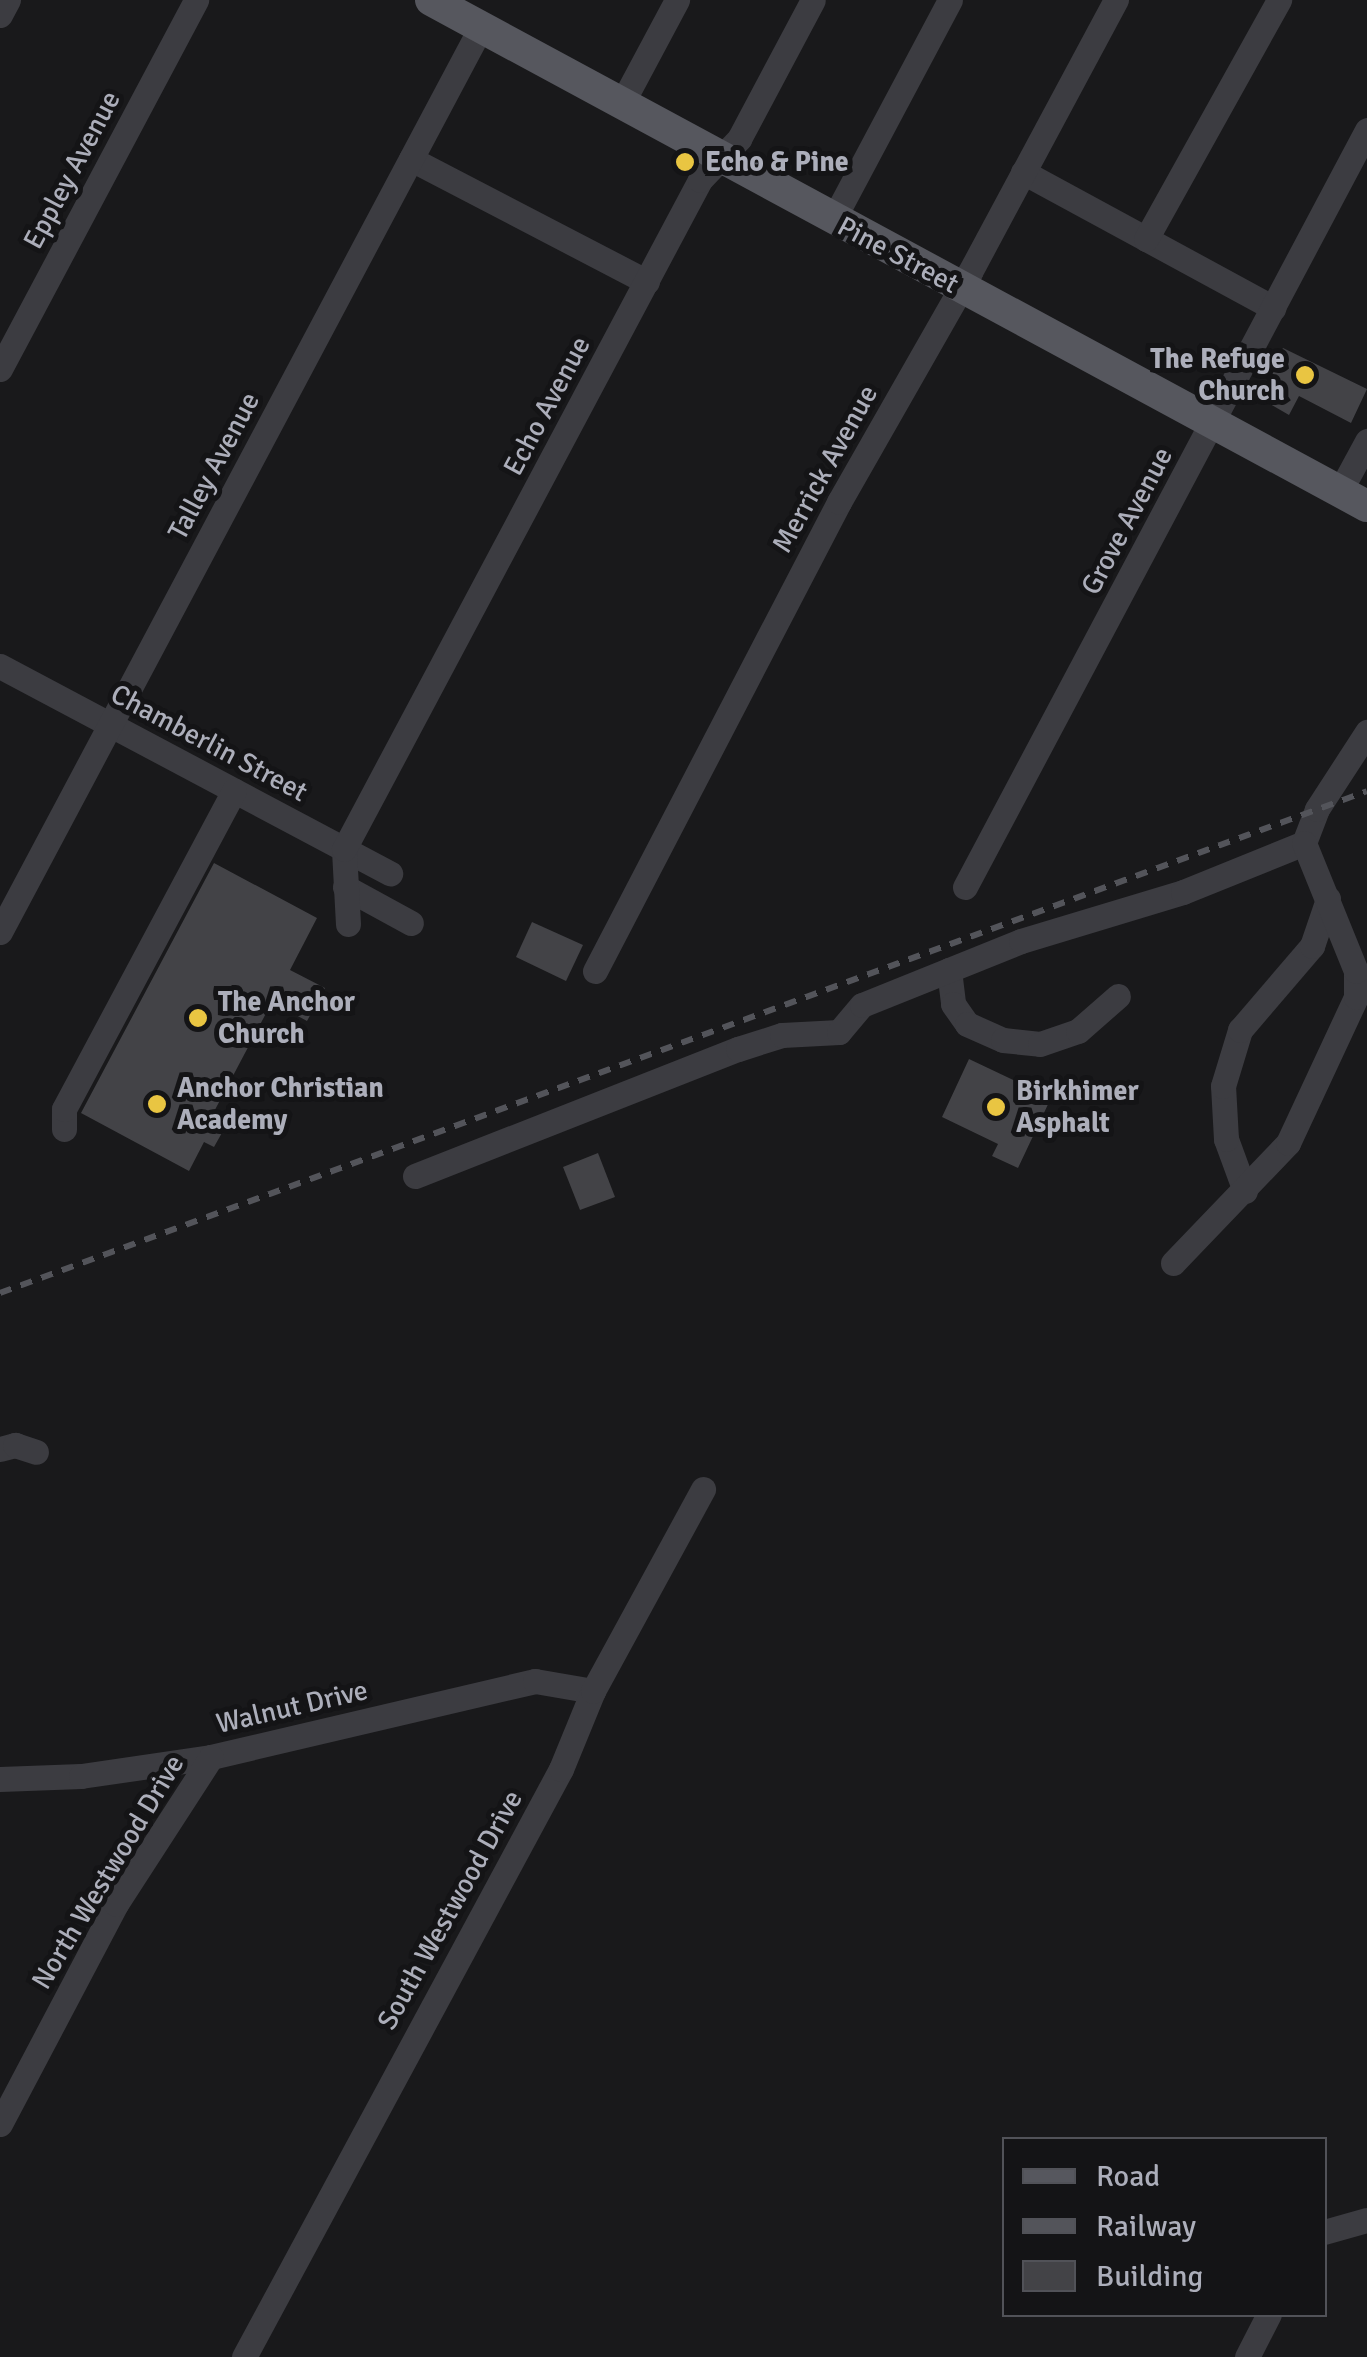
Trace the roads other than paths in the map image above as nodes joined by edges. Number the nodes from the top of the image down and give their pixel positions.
1 (8, 0) edge
2 (196, 0) edge
3 (431, 0) edge
4 (677, 0) edge
5 (813, 0) edge
6 (950, 0) edge
7 (1116, 0) edge
8 (1279, 0) edge
9 (0, 15) edge
10 (480, 27) junction
11 (622, 102) junction
12 (1367, 130) edge
13 (411, 158) junction
14 (722, 158) junction
15 (1023, 172) junction
16 (833, 220) junction
17 (1146, 239) junction
18 (647, 282) junction
19 (960, 288) junction
20 (1274, 308) junction
21 (0, 369) edge
22 (1214, 424) junction
23 (1367, 441) edge
24 (1354, 499) edge
25 (0, 666) edge
26 (112, 724) junction
27 (1367, 732) edge
28 (234, 791) junction
29 (1304, 843) junction
30 (344, 849) junction
31 (390, 873) dead end
32 (345, 887) junction
33 (965, 887) dead end
34 (1328, 899) junction
35 (411, 923) dead end
36 (348, 924) dead end
37 (0, 932) edge
38 (949, 970) junction
39 (594, 971) dead end
40 (1118, 996) dead end
41 (64, 1129) dead end
42 (415, 1176) dead end
43 (1245, 1190) junction
44 (1172, 1264) dead end
45 (0, 1449) edge
46 (36, 1452) dead end
47 (703, 1489) dead end
48 (593, 1691) junction
49 (211, 1757) junction
50 (0, 1779) edge
51 (0, 2124) edge
52 (1367, 2220) edge
53 (1327, 2231) edge
54 (1267, 2317) edge
55 (244, 2357) edge
56 (1247, 2357) edge

1 - 9 street
2 - 21 street, Eppley Avenue
3 - 10 main road, Pine Street
4 - 11 street
5 - 14 street, Echo Avenue
6 - 16 street
7 - 15 street, Merrick Avenue
8 - 17 street
10 - 11 main road, Pine Street
10 - 13 street, Talley Avenue
11 - 14 main road, Pine Street
12 - 20 street, Grove Avenue
13 - 18 street
13 - 26 street, Talley Avenue
14 - 16 main road, Pine Street
14 - 18 street, Echo Avenue
15 - 17 street
15 - 19 street, Merrick Avenue
16 - 19 main road, Pine Street
17 - 20 street
18 - 30 street, Echo Avenue
19 - 22 main road, Pine Street
19 - 39 street, Merrick Avenue
20 - 22 street, Grove Avenue
22 - 24 main road, Pine Street
22 - 33 street, Grove Avenue
23 - 24 street
25 - 26 street, Chamberlin Street
26 - 28 street, Chamberlin Street
26 - 37 street, Talley Avenue
27 - 29 street
28 - 30 street, Chamberlin Street
28 - 41 street
29 - 34 street
29 - 38 street
30 - 31 street, Chamberlin Street
30 - 32 street
32 - 35 street
32 - 36 street
34 - 43 street
34 - 43 street
38 - 40 street
38 - 42 street
43 - 44 street
45 - 46 street
47 - 48 street, South Westwood Drive
48 - 49 street, Walnut Drive
48 - 55 street, South Westwood Drive
49 - 50 street, Walnut Drive
49 - 51 street, North Westwood Drive
52 - 53 street
54 - 56 street

